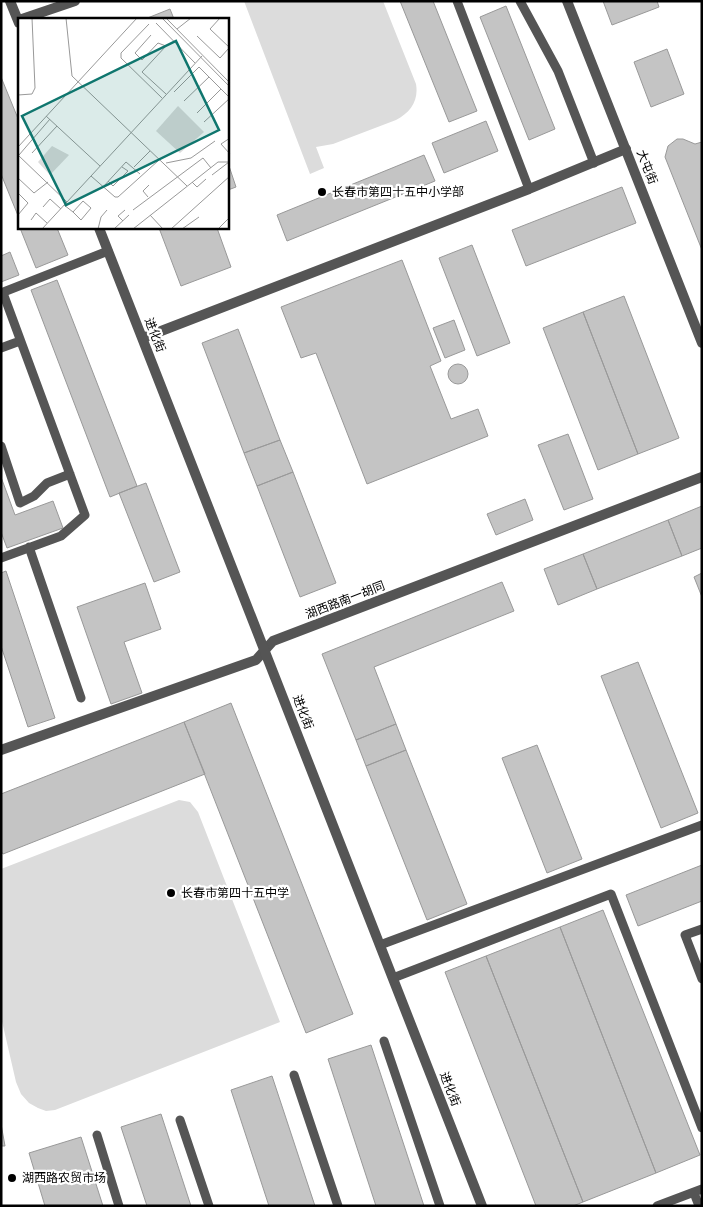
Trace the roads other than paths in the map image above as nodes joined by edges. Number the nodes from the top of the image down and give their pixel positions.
1 (10, 1) edge
2 (75, 1) edge
3 (457, 1) edge
4 (520, 1) edge
5 (567, 1) edge
6 (27, 18) edge
7 (18, 19) edge
8 (626, 150) junction
9 (594, 163) junction
10 (529, 189) junction
11 (99, 229) edge
12 (108, 251) junction
13 (2, 293) edge
14 (143, 338) junction
15 (20, 341) junction
16 (702, 343) edge
17 (1, 348) edge
18 (1, 446) edge
19 (70, 474) junction
20 (702, 477) edge
21 (29, 547) junction
22 (1, 558) edge
23 (265, 650) junction
24 (82, 698) dead end
25 (1, 750) edge
26 (702, 825) edge
27 (702, 929) edge
28 (380, 945) junction
29 (393, 978) junction
30 (702, 979) edge
31 (384, 1041) dead end
32 (294, 1074) dead end
33 (180, 1120) dead end
34 (702, 1128) edge
35 (97, 1135) dead end
36 (698, 1191) edge
37 (119, 1206) edge
38 (209, 1206) edge
39 (338, 1206) edge
40 (440, 1206) edge
41 (482, 1206) edge
42 (657, 1206) edge
43 (699, 1206) edge

1 - 7 street
2 - 6 street
3 - 10 lane
4 - 9 lane
5 - 8 street, 大屯街
8 - 9 street
8 - 16 street, 大屯街
9 - 10 street
10 - 14 street
11 - 12 street, 进化街
12 - 13 lane
12 - 14 street, 进化街
13 - 15 lane
14 - 23 street, 进化街
15 - 17 lane
15 - 19 lane
18 - 19 lane
19 - 21 lane
20 - 23 street, 湖西路南一胡同
21 - 22 lane
21 - 24 lane
23 - 25 street, 湖西路南一胡同
23 - 28 street, 进化街
26 - 28 lane
27 - 30 lane
28 - 29 street, 进化街
29 - 34 lane
29 - 41 street, 进化街
31 - 40 lane
32 - 39 lane
33 - 38 lane
35 - 37 lane
36 - 42 lane
36 - 43 lane

